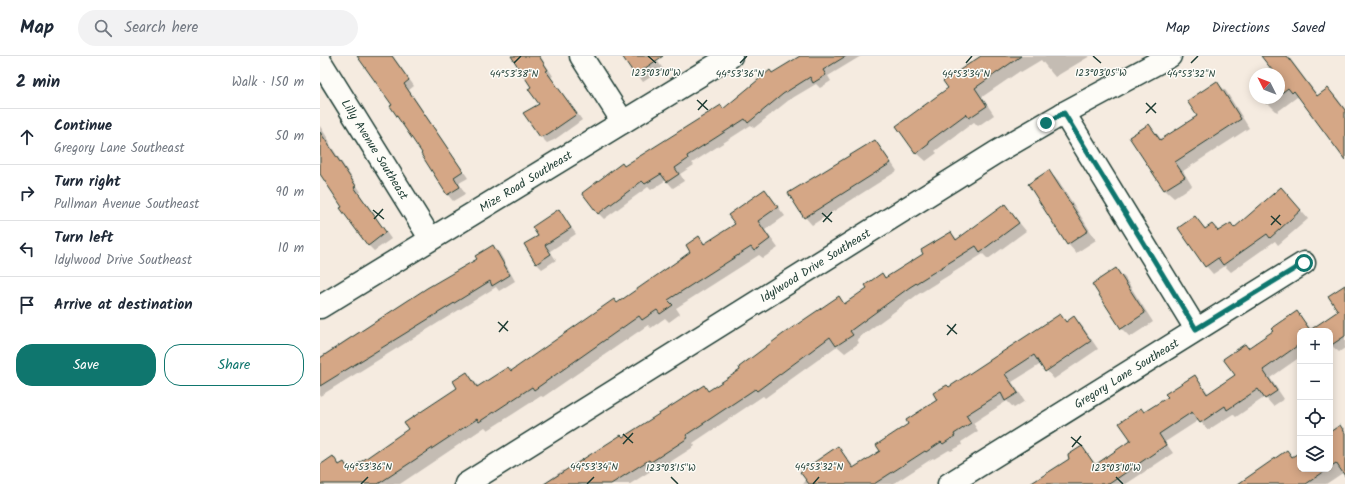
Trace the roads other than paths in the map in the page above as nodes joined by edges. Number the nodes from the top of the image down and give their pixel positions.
1 (581, 56) edge
2 (731, 56) edge
3 (1170, 56) edge
4 (320, 61) edge
5 (1064, 113) junction
6 (622, 122) junction
7 (430, 238) junction
8 (1304, 263) dead end
9 (320, 307) edge
10 (1196, 329) junction
11 (466, 484) edge
12 (949, 484) edge

1 - 6 street
2 - 6 street, Mize Road Southeast
3 - 5 street, Idylwood Drive Southeast
4 - 7 street, Lilly Avenue Southeast
5 - 10 street
5 - 11 street, Idylwood Drive Southeast
6 - 7 street, Mize Road Southeast
7 - 9 street, Mize Road Southeast
8 - 10 street, Gregory Lane Southeast
10 - 12 street, Gregory Lane Southeast

